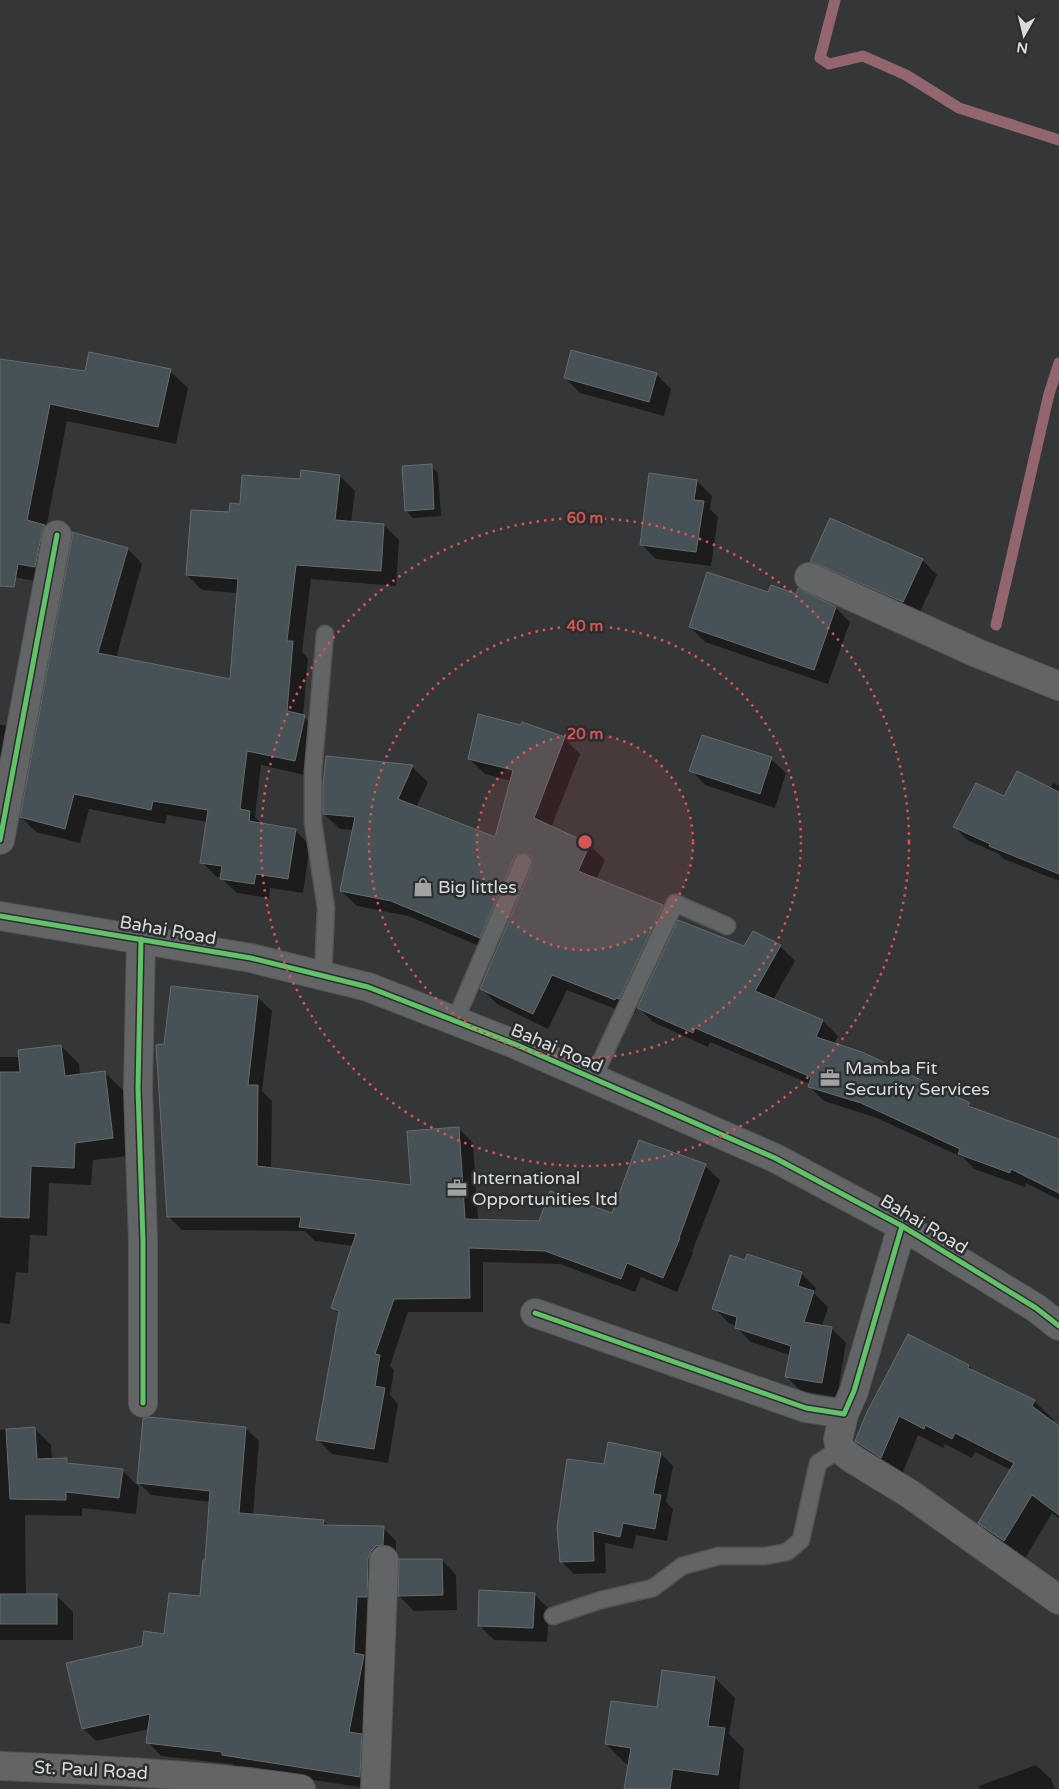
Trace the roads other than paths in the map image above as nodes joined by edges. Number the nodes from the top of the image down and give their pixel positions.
1 (57, 535) dead end
2 (809, 577) dead end
3 (325, 634) dead end
4 (1059, 686) edge
5 (0, 840) edge
6 (523, 862) dead end
7 (0, 916) edge
8 (727, 926) dead end
9 (141, 939) junction
10 (323, 976) junction
11 (454, 1021) junction
12 (593, 1078) junction
13 (902, 1226) junction
14 (535, 1313) dead end
15 (1059, 1326) edge
16 (142, 1403) dead end
17 (844, 1414) junction
18 (840, 1449) junction
19 (384, 1560) dead end
20 (1059, 1600) edge
21 (553, 1616) dead end
22 (0, 1766) edge
23 (301, 1789) edge
24 (375, 1789) edge

1 - 5 street
2 - 4 street
3 - 10 lane
6 - 11 lane
7 - 9 street, Bahai Road
8 - 12 lane
9 - 10 street, Bahai Road
9 - 16 street
10 - 11 street, Bahai Road
11 - 12 street, Bahai Road
12 - 13 street, Bahai Road
13 - 15 street, Bahai Road
13 - 17 street
14 - 17 street
17 - 18 street
18 - 20 street
18 - 21 lane
19 - 24 street
22 - 23 street, St. Paul Road

